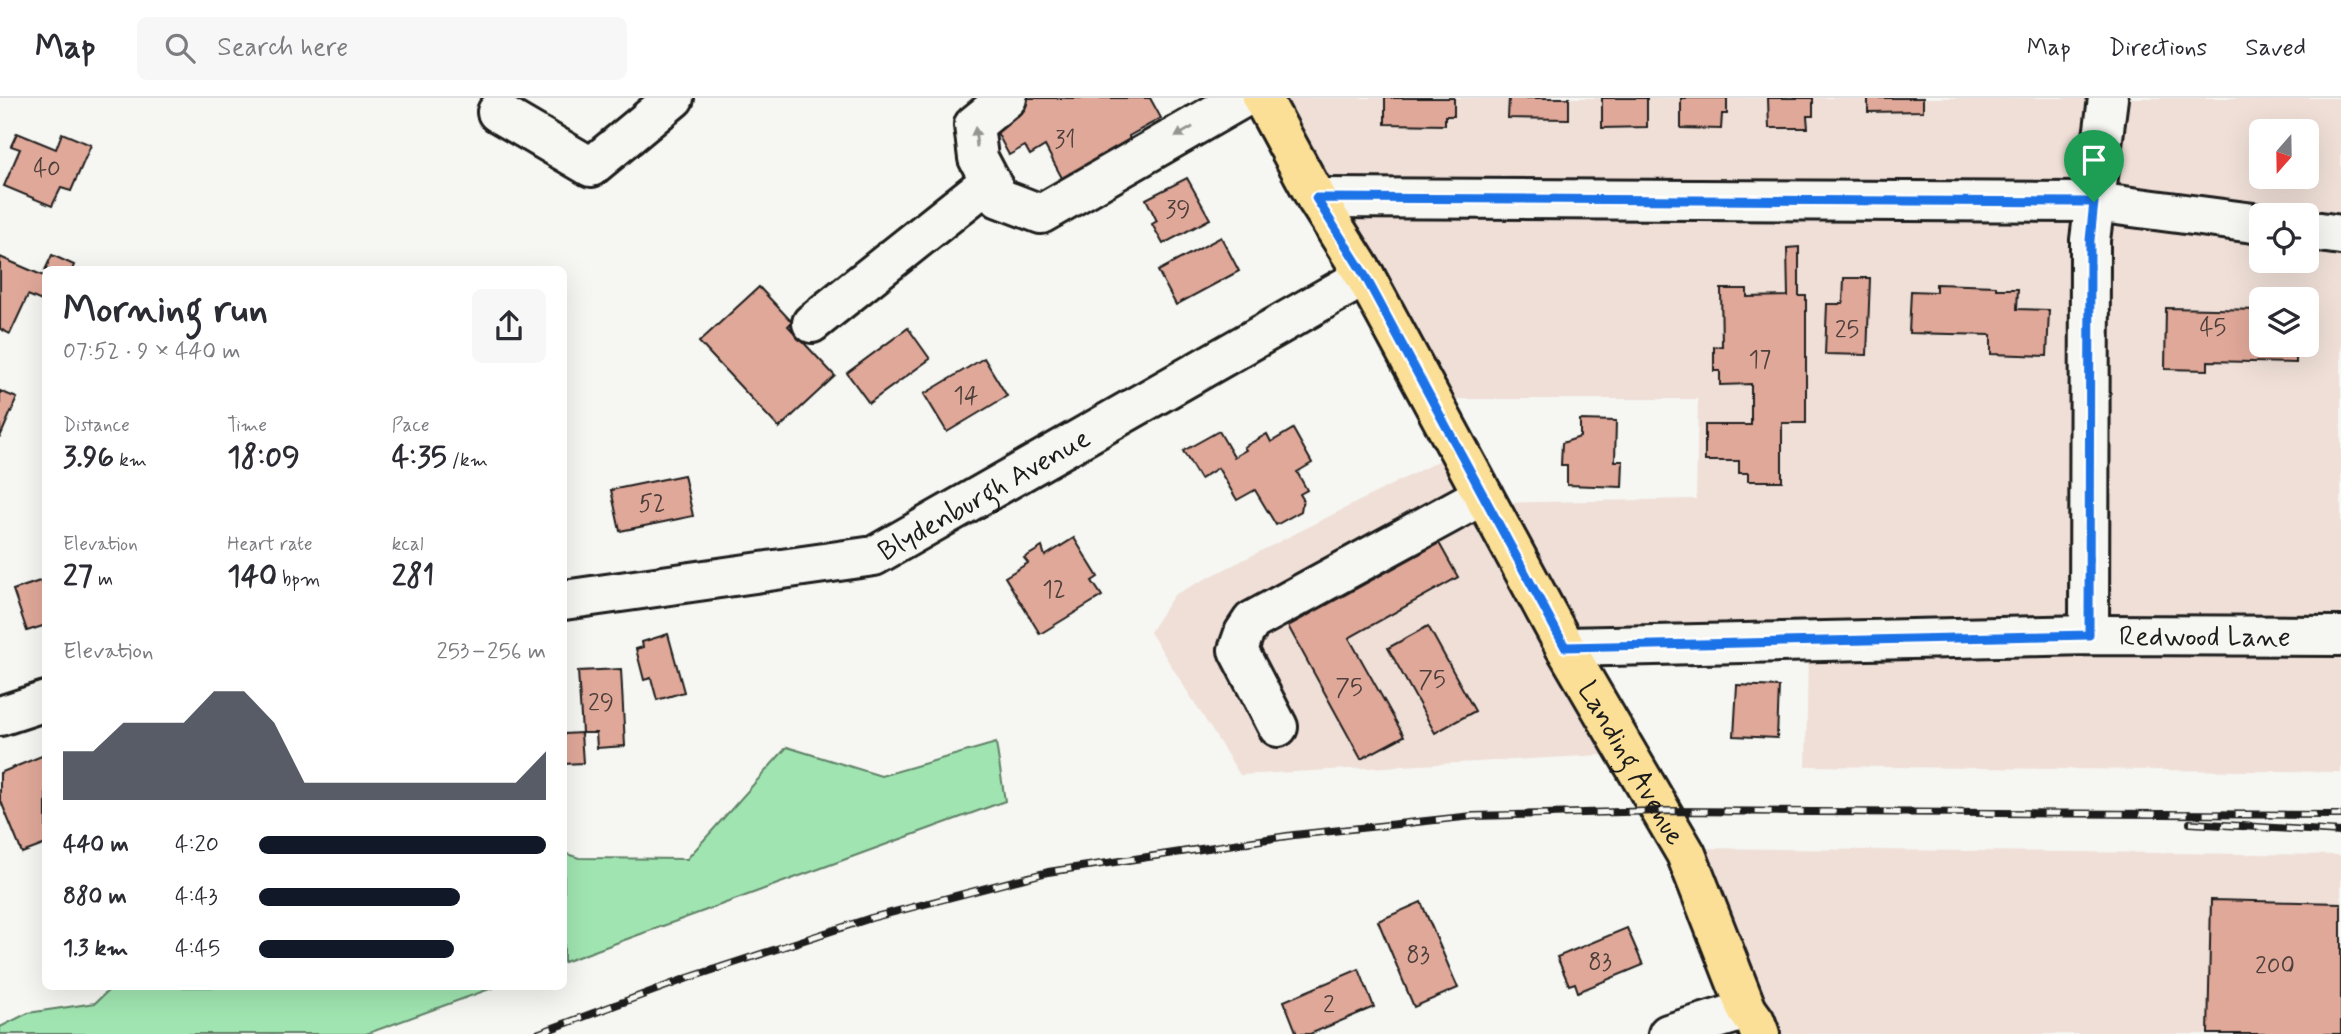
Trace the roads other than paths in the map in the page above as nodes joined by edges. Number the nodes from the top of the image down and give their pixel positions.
1 (674, 98) edge
2 (1007, 98) edge
3 (1243, 98) edge
4 (1262, 98) edge
5 (2108, 98) edge
6 (497, 112) dead end
7 (990, 181) junction
8 (1316, 198) junction
9 (2094, 202) junction
10 (2249, 222) edge
11 (2319, 232) edge
12 (2341, 235) edge
13 (1365, 276) junction
14 (812, 323) dead end
15 (1483, 495) junction
16 (567, 600) edge
17 (2089, 635) junction
18 (2341, 636) edge
19 (1565, 647) junction
20 (42, 702) edge
21 (0, 716) edge
22 (1278, 727) dead end
23 (1753, 1022) edge
24 (1668, 1034) edge

1 - 6 street
7 -> 2 street
3 -> 7 street
4 - 8 main road, Landing Avenue
5 - 9 street
7 - 14 street
8 - 9 street
8 - 13 main road, Landing Avenue
9 - 10 street
9 - 17 street
11 - 12 street
13 - 15 main road, Landing Avenue
13 - 16 street, Blydenburgh Avenue
15 - 19 main road, Landing Avenue
15 - 22 street
17 - 18 street, Redwood Lane
17 - 19 street, Redwood Lane
19 - 23 main road, Landing Avenue
20 - 21 street
23 - 24 street

